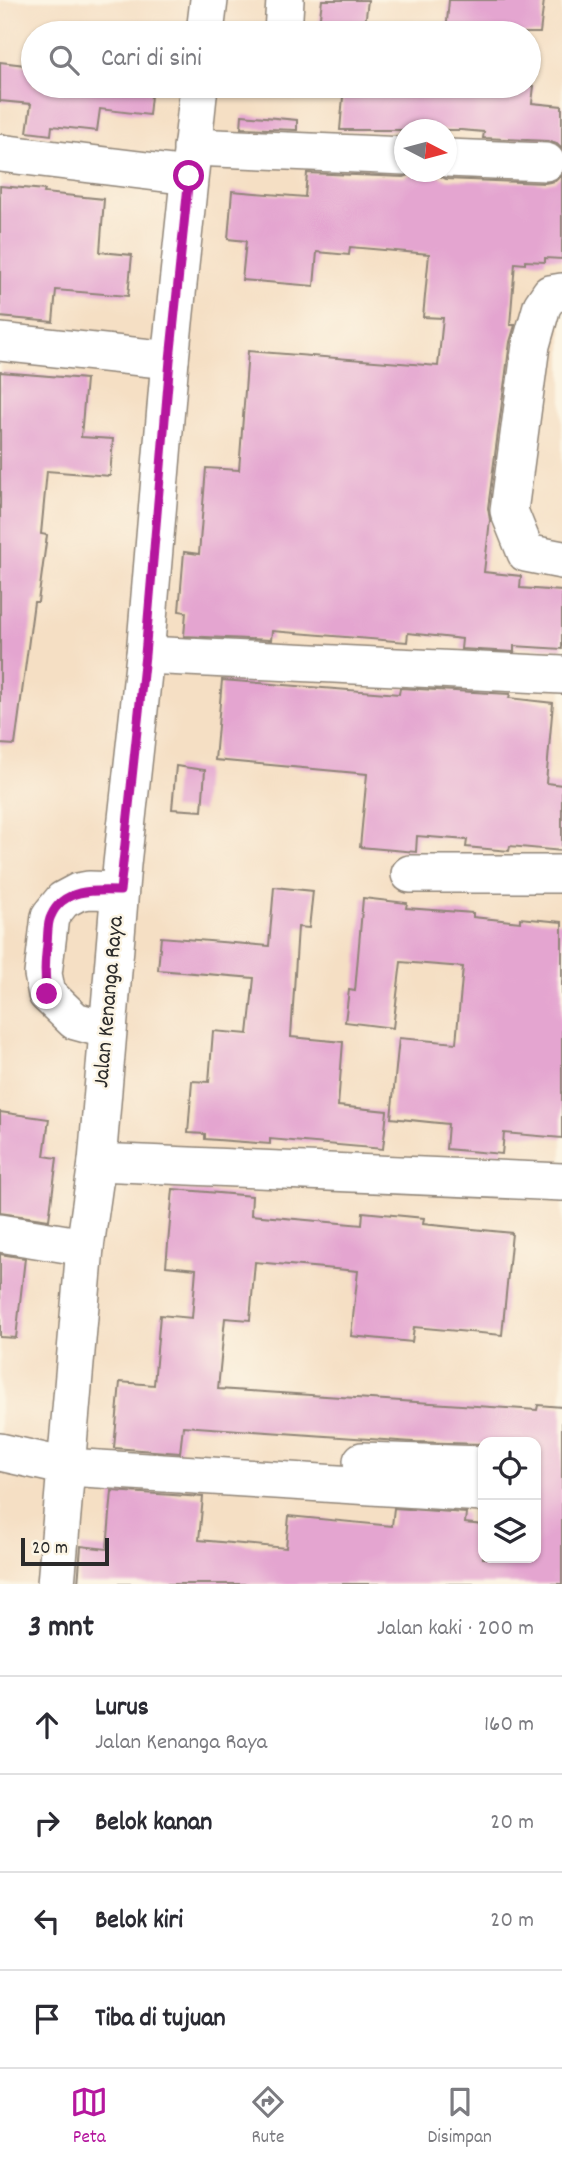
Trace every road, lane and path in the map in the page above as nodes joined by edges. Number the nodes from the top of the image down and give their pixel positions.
1 (209, 0) edge
2 (285, 0) edge
3 (206, 21) edge
4 (284, 21) edge
5 (198, 98) edge
6 (0, 153) edge
7 (394, 156) edge
8 (457, 158) edge
9 (190, 161) junction
10 (546, 162) dead end
11 (562, 292) edge
12 (0, 342) edge
13 (170, 360) junction
14 (562, 561) edge
15 (145, 655) junction
16 (562, 675) edge
17 (410, 874) dead end
18 (562, 874) edge
19 (120, 891) junction
20 (108, 1030) junction
21 (97, 1162) junction
22 (562, 1182) edge
23 (0, 1233) edge
24 (85, 1247) junction
25 (0, 1452) edge
26 (68, 1459) junction
27 (478, 1465) edge
28 (478, 1493) edge
29 (56, 1584) edge

1 - 3 street
2 - 4 street
5 - 9 street, Jalan Kenanga Raya
6 - 9 street
7 - 9 street
8 - 10 street
9 - 13 street, Jalan Kenanga Raya
11 - 14 street
12 - 13 street
13 - 15 street, Jalan Kenanga Raya
15 - 16 street
15 - 19 street, Jalan Kenanga Raya
17 - 18 street
19 - 20 street, Jalan Kenanga Raya
19 - 20 street
20 - 21 street, Jalan Kenanga Raya
21 - 22 street
21 - 24 street, Jalan Kenanga Raya
23 - 24 street
24 - 26 street, Jalan Kenanga Raya
25 - 26 street
26 - 27 street
26 - 28 street
26 - 29 street, Jalan Kenanga Raya

